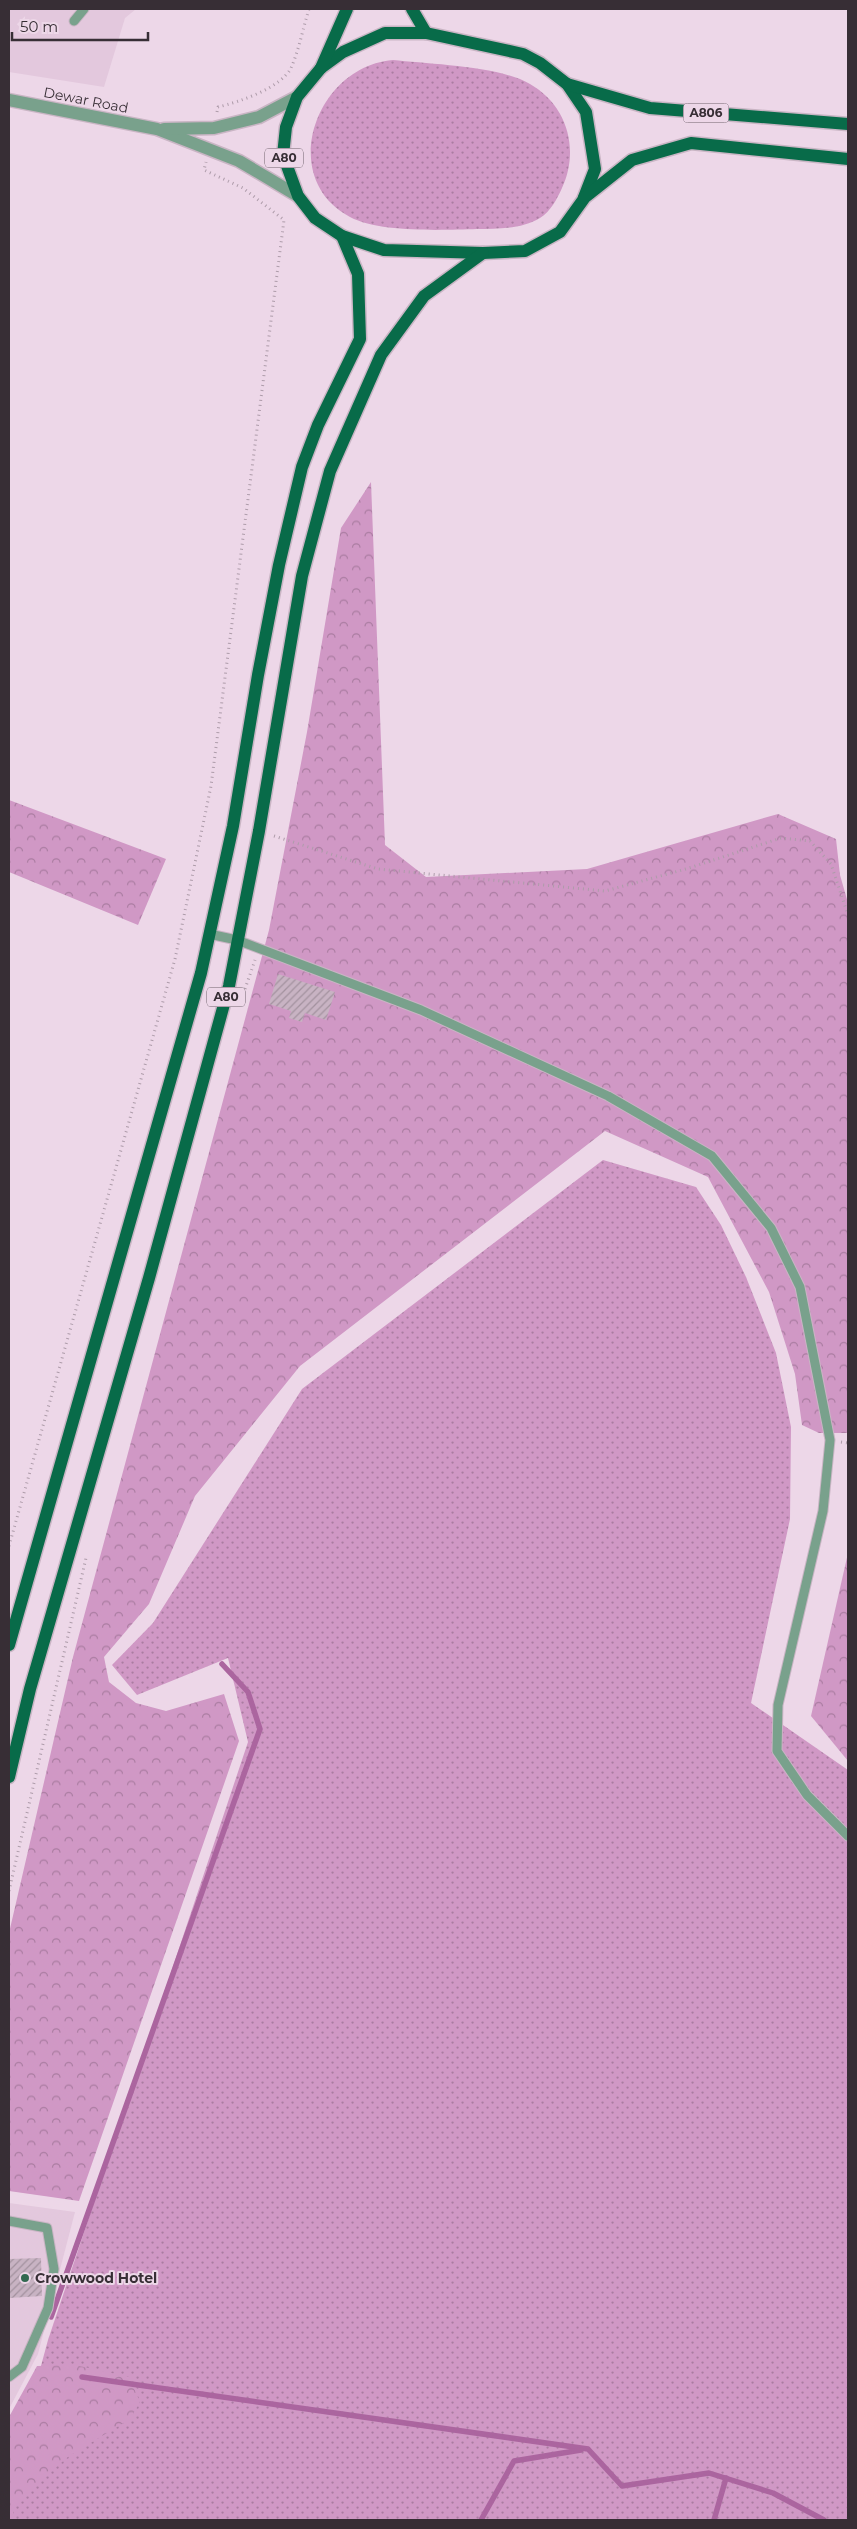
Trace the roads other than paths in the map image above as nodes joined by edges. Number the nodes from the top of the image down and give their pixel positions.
1 (84, 9) edge
2 (347, 9) edge
3 (412, 9) edge
4 (74, 21) dead end
5 (426, 33) junction
6 (321, 68) junction
7 (567, 84) junction
8 (297, 97) junction
9 (9, 100) edge
10 (848, 124) edge
11 (157, 129) junction
12 (848, 159) edge
13 (298, 196) junction
14 (582, 200) junction
15 (342, 236) junction
16 (483, 253) junction
17 (210, 934) junction
18 (238, 940) junction
19 (9, 1645) edge
20 (9, 1777) edge
21 (848, 1836) edge
22 (9, 2221) edge
23 (9, 2377) edge

1 - 4 lane
2 - 6 main road, A80
3 - 5 main road
5 - 6 main road, A80
5 - 7 main road, A80
6 - 8 main road, A80
7 - 10 main road, A806
7 - 14 main road, A80
8 - 11 street, Dewar Road
8 - 13 main road, A80
9 - 11 street, Dewar Road
11 - 13 street, Dewar Road
12 - 14 main road
13 - 15 main road, A80
14 - 16 main road, A80
15 - 16 main road, A80
15 - 17 main road, A80
16 - 18 main road, A80
17 - 18 lane
17 - 19 main road, A80
18 - 20 main road, A80
18 - 21 lane
22 - 23 lane

